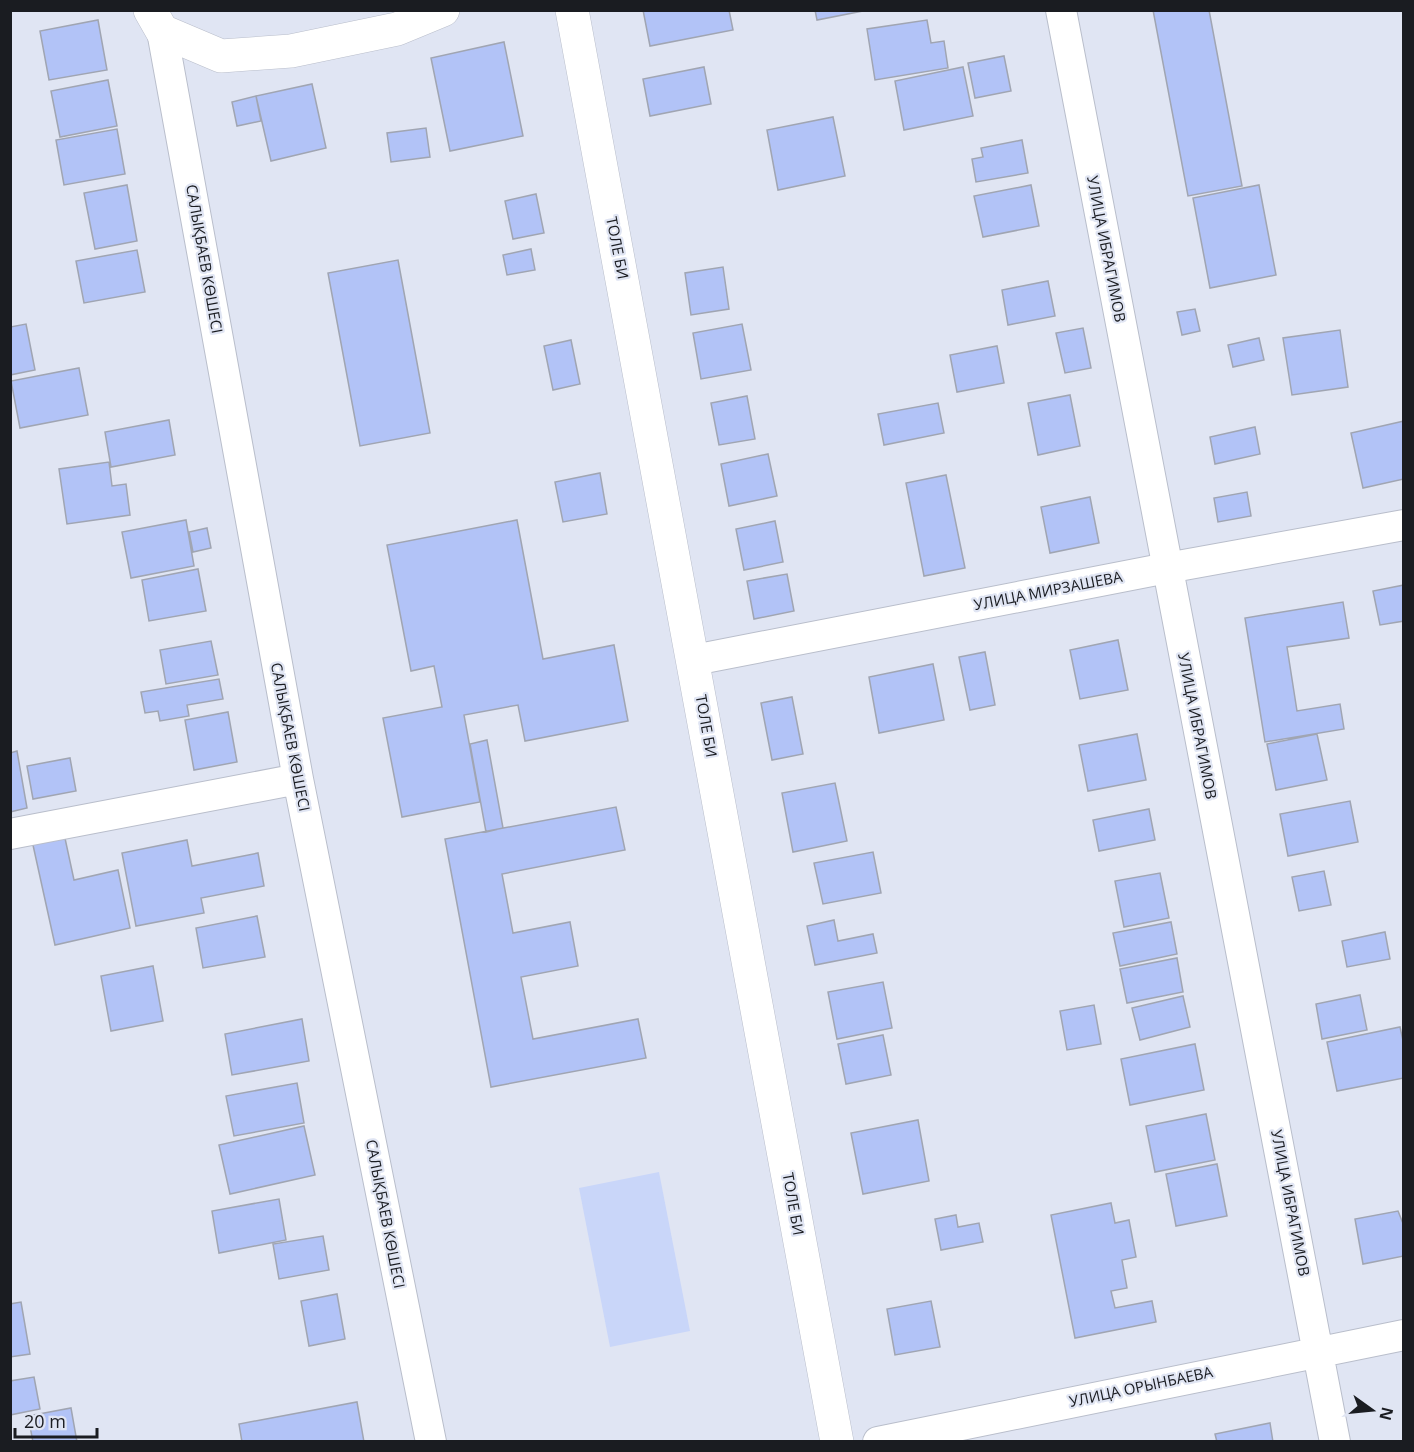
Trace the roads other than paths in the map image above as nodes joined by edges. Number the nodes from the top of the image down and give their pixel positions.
1 (443, 10) edge
2 (572, 10) edge
3 (1061, 10) edge
4 (156, 21) edge
5 (1404, 525) edge
6 (1167, 568) junction
7 (694, 660) junction
8 (297, 779) junction
9 (10, 834) edge
10 (1404, 1335) edge
11 (1318, 1351) junction
12 (431, 1442) edge
13 (837, 1442) edge
14 (878, 1442) edge
15 (1335, 1442) edge

1 - 4 main road
2 - 7 main road, ТОЛЕ БИ
3 - 6 street, УЛИЦА ИБРАГИМОВ
4 - 8 street, САЛЫҚБАЕВ КӨШЕСІ
5 - 6 street, УЛИЦА МИРЗАШЕВА
6 - 7 street, УЛИЦА МИРЗАШЕВА
6 - 11 street, УЛИЦА ИБРАГИМОВ
7 - 13 main road, ТОЛЕ БИ
8 - 9 street
8 - 12 street, САЛЫҚБАЕВ КӨШЕСІ
10 - 11 street, УЛИЦА ОРЫНБАЕВА
11 - 14 street, УЛИЦА ОРЫНБАЕВА
11 - 15 street, УЛИЦА ИБРАГИМОВ

